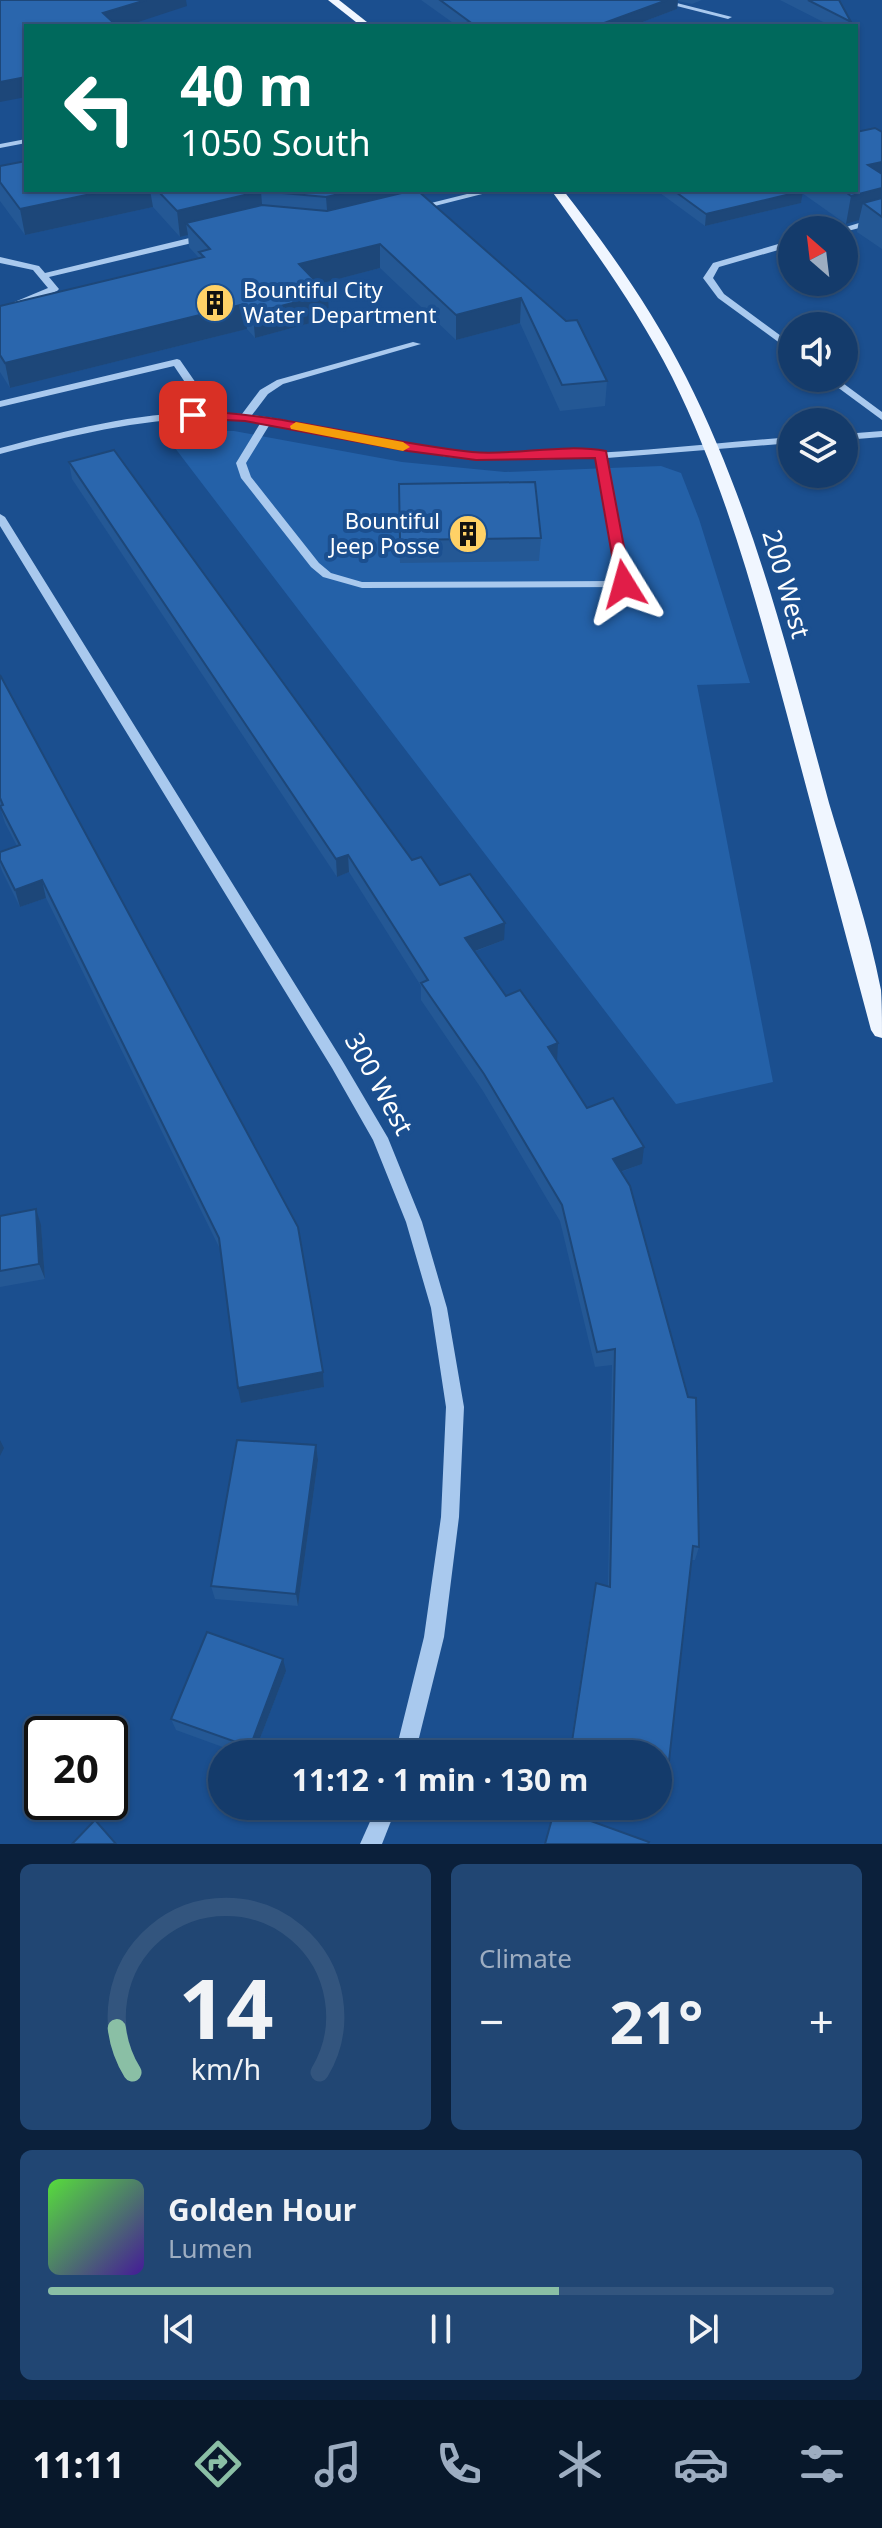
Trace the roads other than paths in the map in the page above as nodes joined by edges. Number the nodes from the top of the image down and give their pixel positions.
1 (333, 0) edge
2 (656, 0) edge
3 (728, 17) dead end
4 (364, 24) edge
5 (24, 141) edge
6 (0, 146) edge
7 (558, 192) edge
8 (460, 194) edge
9 (399, 212) edge
10 (882, 219) edge
11 (858, 225) edge
12 (220, 234) edge
13 (778, 247) edge
14 (0, 260) edge
15 (43, 276) junction
16 (0, 311) edge
17 (778, 338) edge
18 (416, 344) dead end
19 (849, 392) edge
20 (0, 404) edge
21 (212, 414) junction
22 (245, 417) junction
23 (882, 417) edge
24 (267, 421) junction
25 (882, 434) edge
26 (858, 436) edge
27 (778, 441) edge
28 (710, 446) junction
29 (0, 451) edge
30 (601, 454) junction
31 (0, 517) edge
32 (882, 1030) edge
33 (408, 1740) edge
34 (381, 1820) edge
35 (371, 1844) edge

1 - 4 main road
2 - 3 street
5 - 6 street
7 - 28 main road, 200 West
8 - 9 street
10 - 11 street
12 - 15 street
13 - 17 street
14 - 15 street
15 - 16 street
18 - 22 street
19 - 23 street
20 - 21 street
21 - 22 street
21 - 29 street
22 - 24 street
24 - 30 street
24 - 30 street
25 - 26 street
27 - 28 street
28 - 30 street
28 - 32 main road, 200 West
31 - 33 street, 300 West
34 - 35 street

